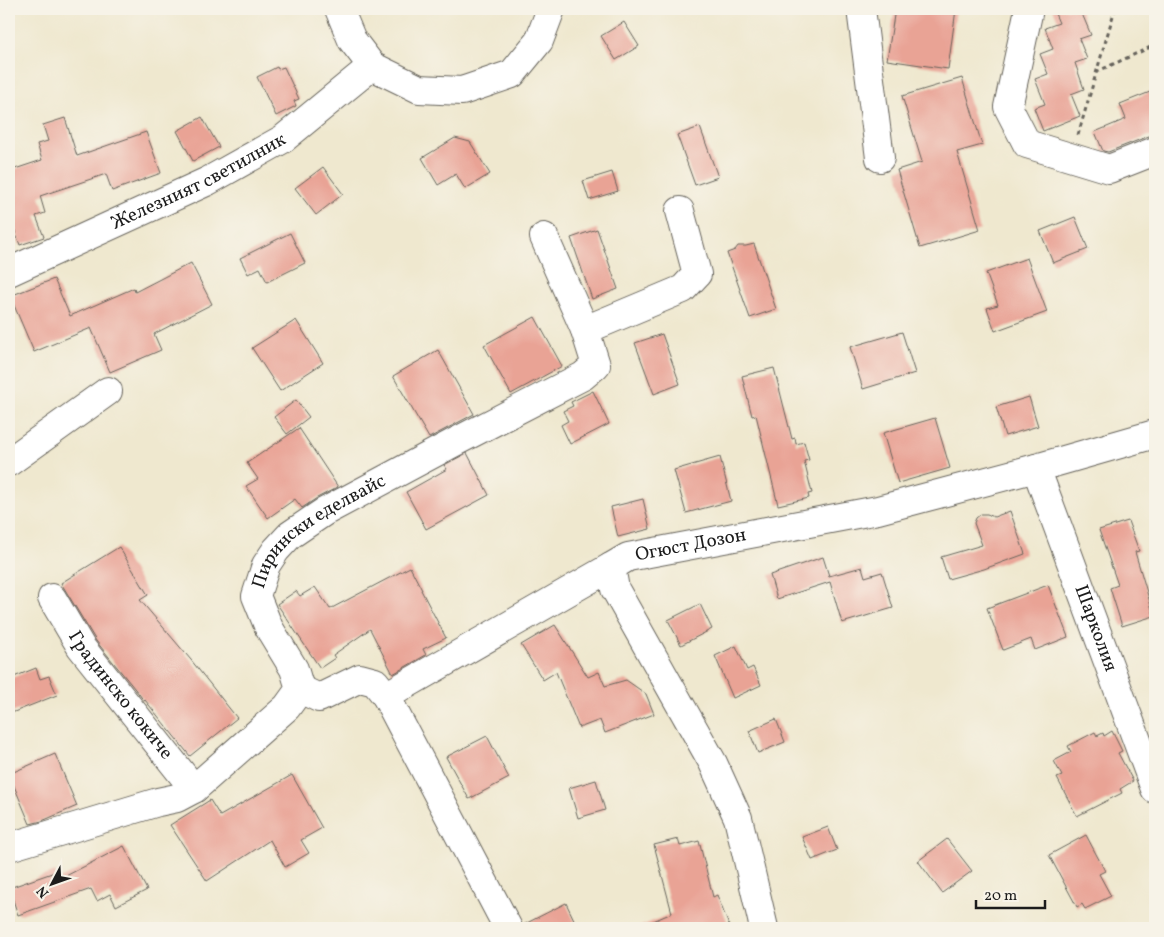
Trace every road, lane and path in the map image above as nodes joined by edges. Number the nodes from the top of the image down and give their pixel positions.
1 (339, 9) edge
2 (551, 9) edge
3 (861, 9) edge
4 (1029, 9) edge
5 (1115, 9) edge
6 (1155, 46) edge
7 (372, 66) junction
8 (1096, 72) junction
9 (1155, 151) edge
10 (1072, 157) junction
11 (880, 158) dead end
12 (680, 211) dead end
13 (544, 237) dead end
14 (9, 272) edge
15 (584, 330) junction
16 (108, 391) dead end
17 (1155, 434) edge
18 (9, 462) edge
19 (1036, 468) junction
20 (611, 567) junction
21 (52, 598) dead end
22 (300, 689) junction
23 (386, 696) junction
24 (194, 789) junction
25 (1155, 789) edge
26 (9, 847) edge
27 (508, 928) edge
28 (764, 928) edge

1 - 7 street
2 - 7 street
3 - 11 street
4 - 10 street
5 - 8 path
6 - 8 path
7 - 14 street, Железният светилник
8 - 10 path
9 - 10 street
12 - 15 street
13 - 15 street
15 - 22 street, Пирински еделвайс
16 - 18 street
17 - 19 street, Огюст Дозон
19 - 20 street, Огюст Дозон
19 - 25 street, Шарколия
20 - 23 street
20 - 28 street, Огюст Дозон
21 - 24 street, Градинско кокиче
22 - 23 street
22 - 24 street
23 - 27 street
24 - 26 street

